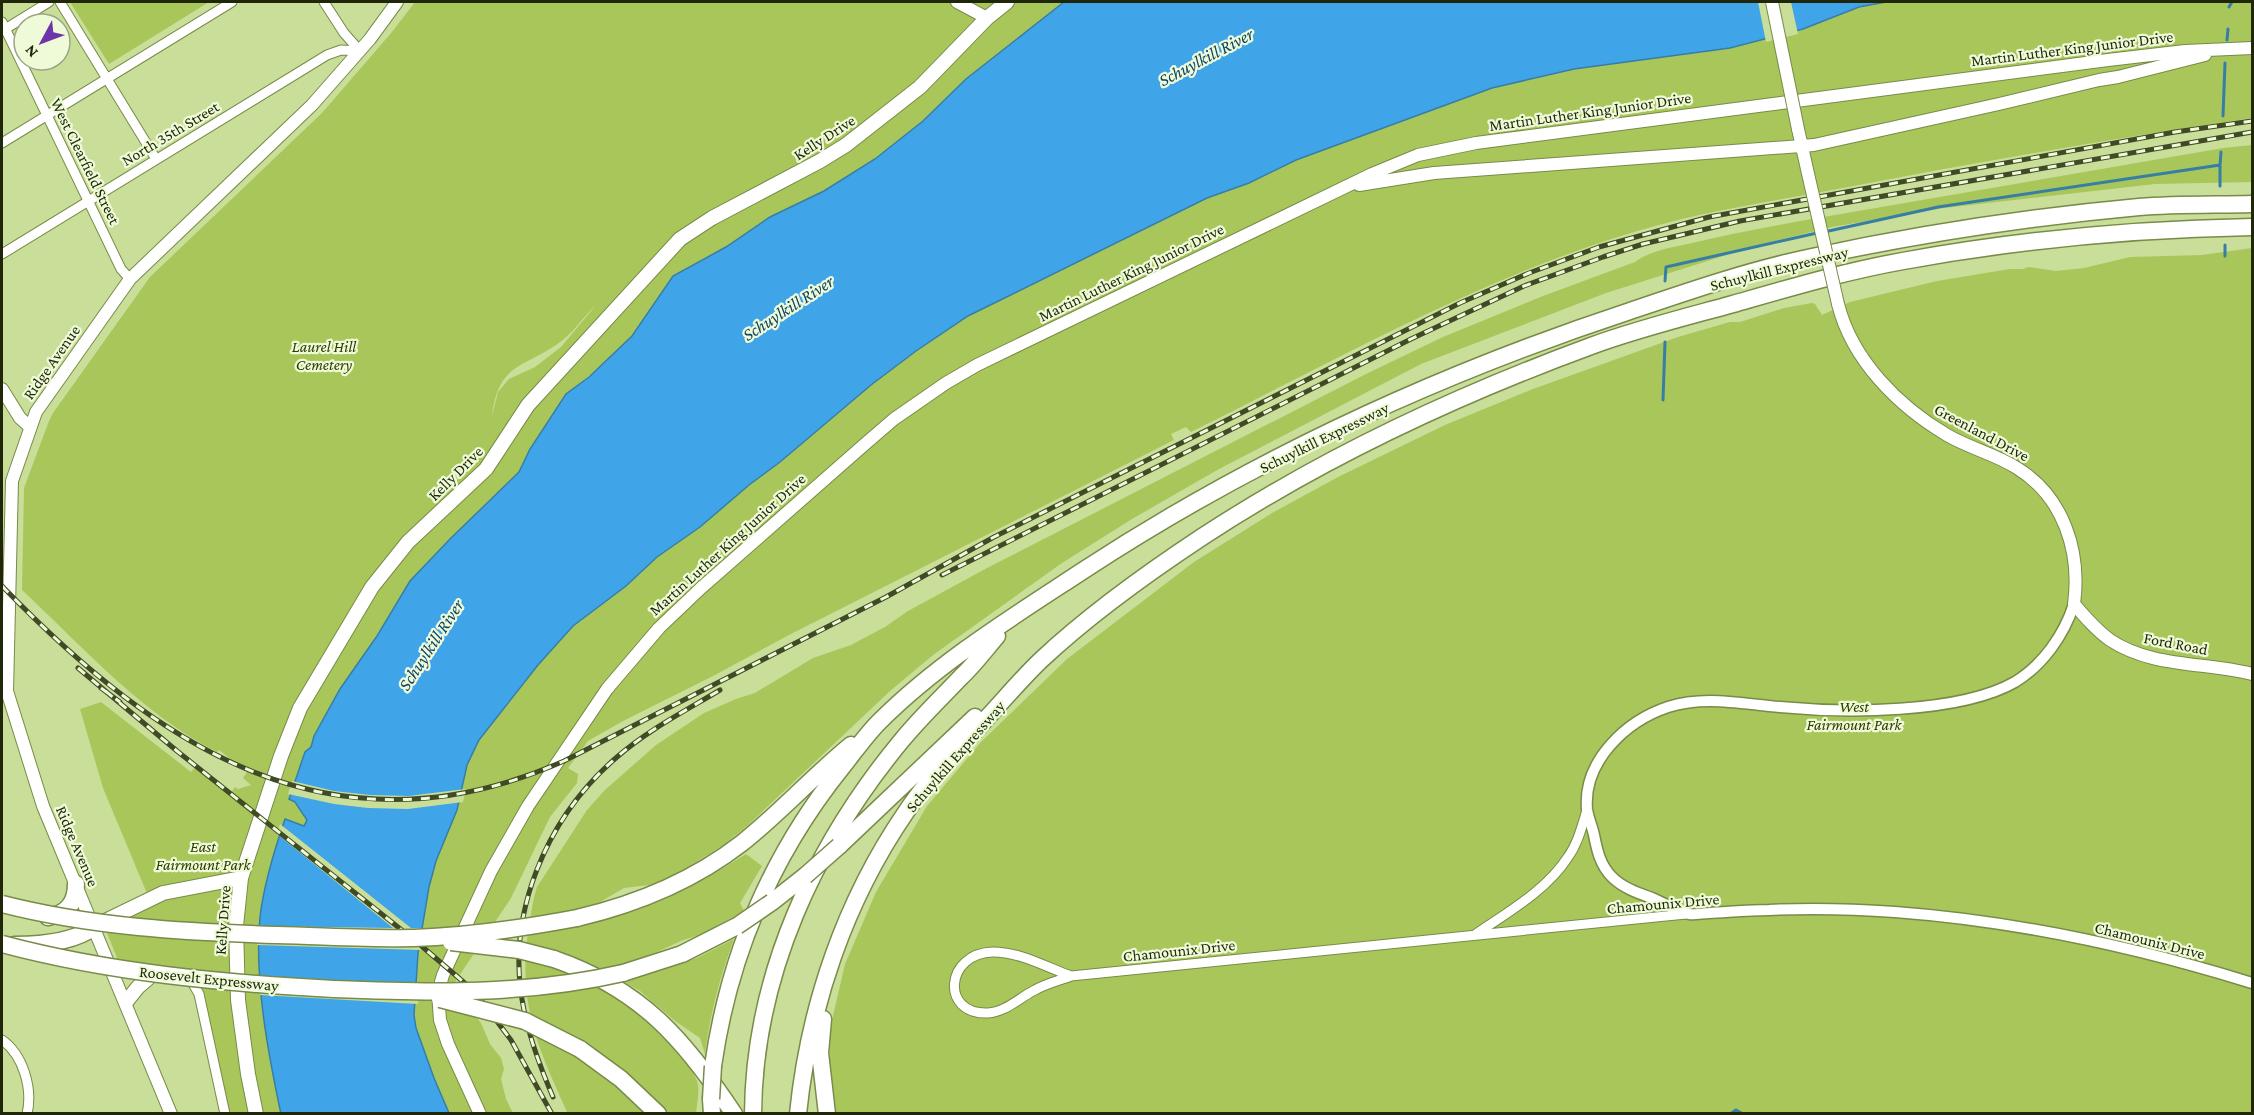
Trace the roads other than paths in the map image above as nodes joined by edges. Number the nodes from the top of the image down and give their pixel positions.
1 (49, 2) edge
2 (60, 2) edge
3 (232, 2) edge
4 (324, 2) edge
5 (397, 2) edge
6 (957, 2) edge
7 (1007, 2) edge
8 (1772, 2) edge
9 (987, 18) junction
10 (3, 27) edge
11 (2253, 48) edge
12 (2225, 49) junction
13 (360, 51) junction
14 (2138, 56) junction
15 (107, 78) junction
16 (2099, 80) junction
17 (47, 115) junction
18 (2, 143) edge
19 (1802, 147) junction
20 (1418, 155) junction
21 (156, 159) junction
22 (1434, 173) junction
23 (1343, 188) junction
24 (88, 201) junction
25 (2253, 204) edge
26 (2253, 227) edge
27 (2, 254) edge
28 (130, 279) junction
29 (2, 389) edge
30 (30, 427) junction
31 (6, 486) edge
32 (2074, 604) junction
33 (1015, 615) junction
34 (1039, 662) junction
35 (2253, 674) edge
36 (877, 724) junction
37 (1587, 810) junction
38 (242, 878) junction
39 (76, 884) junction
40 (2, 906) edge
41 (1690, 914) junction
42 (47, 917) junction
43 (94, 927) junction
44 (1474, 936) junction
45 (415, 938) junction
46 (3, 944) edge
47 (835, 950) junction
48 (111, 968) junction
49 (152, 975) junction
50 (1071, 976) junction
51 (192, 982) junction
52 (2253, 983) edge
53 (237, 987) junction
54 (418, 993) junction
55 (126, 1002) junction
56 (2, 1040) edge
57 (711, 1106) edge
58 (27, 1113) edge
59 (171, 1113) edge
60 (225, 1113) edge
61 (256, 1113) edge
62 (480, 1113) edge
63 (658, 1113) edge
64 (734, 1113) edge
65 (753, 1113) edge
66 (798, 1113) edge
67 (826, 1113) edge

1 - 10 street
2 - 15 street
3 - 15 street
4 - 13 street
5 - 13 main road, Ridge Avenue
6 - 9 main road
7 - 9 main road, Kelly Drive
8 - 19 main road, bridge
9 - 38 main road, Kelly Drive
10 - 17 street, West Clearfield Street
11 - 12 main road, Martin Luther King Junior Drive
12 - 14 main road, Martin Luther King Junior Drive
12 - 16 main road
13 - 21 street, North 35th Street
13 - 28 main road, Ridge Avenue
14 - 16 main road
14 - 20 main road, Martin Luther King Junior Drive
15 - 17 street
15 - 21 street
16 - 19 main road
17 - 18 street
17 - 24 street, West Clearfield Street
19 - 22 main road
19 - 32 main road, Greenland Drive, bridge
20 - 22 main road
20 - 23 main road, Martin Luther King Junior Drive
21 - 24 street, North 35th Street
22 - 23 main road
23 - 62 main road, Martin Luther King Junior Drive
24 - 27 street, North 35th Street
24 - 28 street, West Clearfield Street
25 - 33 highway, Schuylkill Expressway
26 - 34 highway, Schuylkill Expressway
28 - 30 main road, Ridge Avenue
29 - 30 main road
30 - 31 main road, Ridge Avenue
31 - 39 main road, Ridge Avenue
32 - 35 main road, Ford Road
32 - 37 street, Greenland Drive
33 - 36 highway, Schuylkill Expressway
33 - 65 highway
34 - 47 highway, Schuylkill Expressway
34 - 54 highway, bridge
36 - 45 highway, bridge
36 - 57 highway, Schuylkill Expressway, bridge
37 - 41 street, Greenland Drive
37 - 44 street, Greenland Drive
38 - 43 main road
38 - 53 main road, Kelly Drive
39 - 42 highway
39 - 43 main road, Ridge Avenue
40 - 42 highway
40 - 45 highway, bridge
41 - 44 street, Chamounix Drive
41 - 52 street, Chamounix Drive
42 - 43 highway
43 - 46 highway
43 - 48 main road, Ridge Avenue
44 - 50 street, Chamounix Drive
45 - 64 highway, bridge
46 - 48 highway
46 - 54 highway, Roosevelt Expressway, bridge
47 - 66 highway, Schuylkill Expressway
47 - 67 highway
48 - 49 main road
48 - 55 main road, Ridge Avenue
49 - 51 main road
49 - 55 main road
50 - 50 street, Chamounix Drive
51 - 53 main road
51 - 60 street
53 - 61 main road, Kelly Drive
54 - 63 highway, bridge
55 - 59 main road, Ridge Avenue
56 - 58 street

